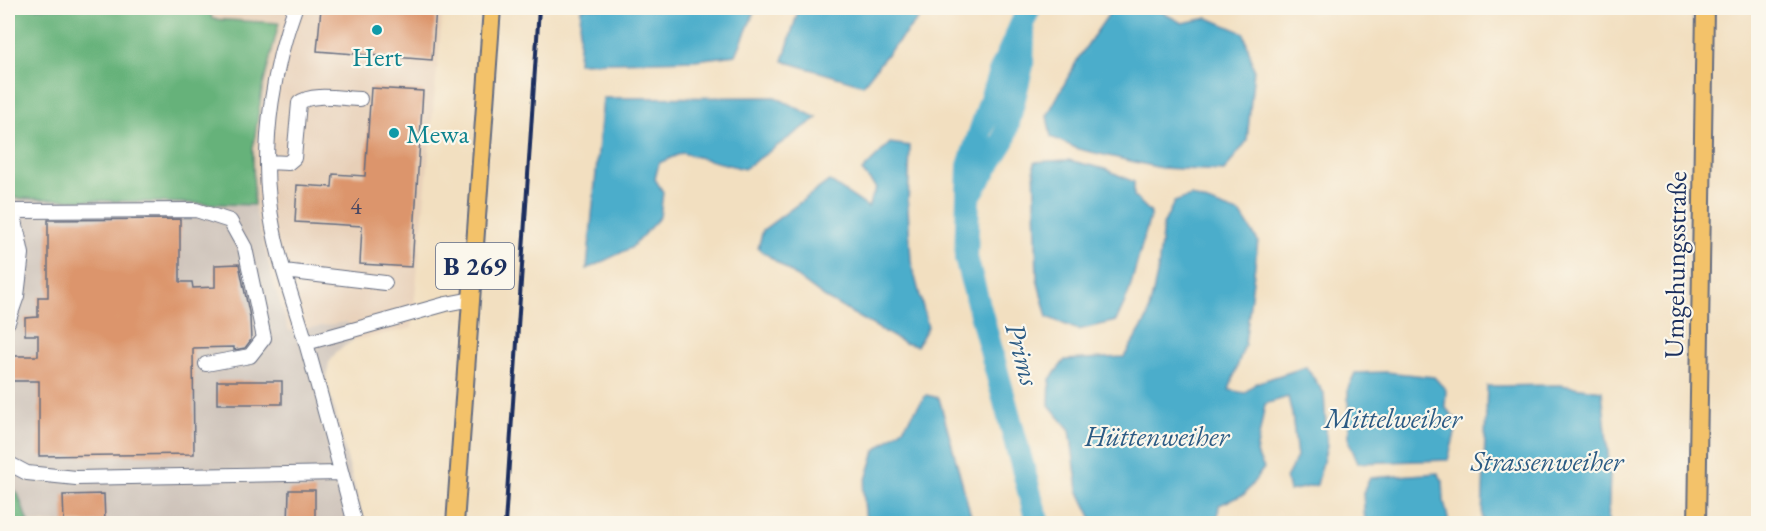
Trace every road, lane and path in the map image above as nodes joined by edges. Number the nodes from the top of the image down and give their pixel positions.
1 (295, 8) edge
2 (492, 8) edge
3 (1705, 8) edge
4 (360, 99) dead end
5 (268, 162) junction
6 (10, 211) edge
7 (284, 271) junction
8 (385, 283) dead end
9 (472, 299) junction
10 (8, 322) edge
11 (306, 343) junction
12 (206, 364) dead end
13 (8, 463) edge
14 (341, 473) junction
15 (355, 524) edge
16 (455, 524) edge
17 (1697, 524) edge

1 - 5 street
2 - 9 main road, B 269 / B 269
3 - 17 main road, Umgehungsstraße
4 - 5 street
5 - 7 street
6 - 10 street
6 - 12 street
7 - 8 street
7 - 11 street
9 - 11 street
9 - 16 main road, B 269 / B 269
11 - 14 street
13 - 14 street
14 - 15 street

